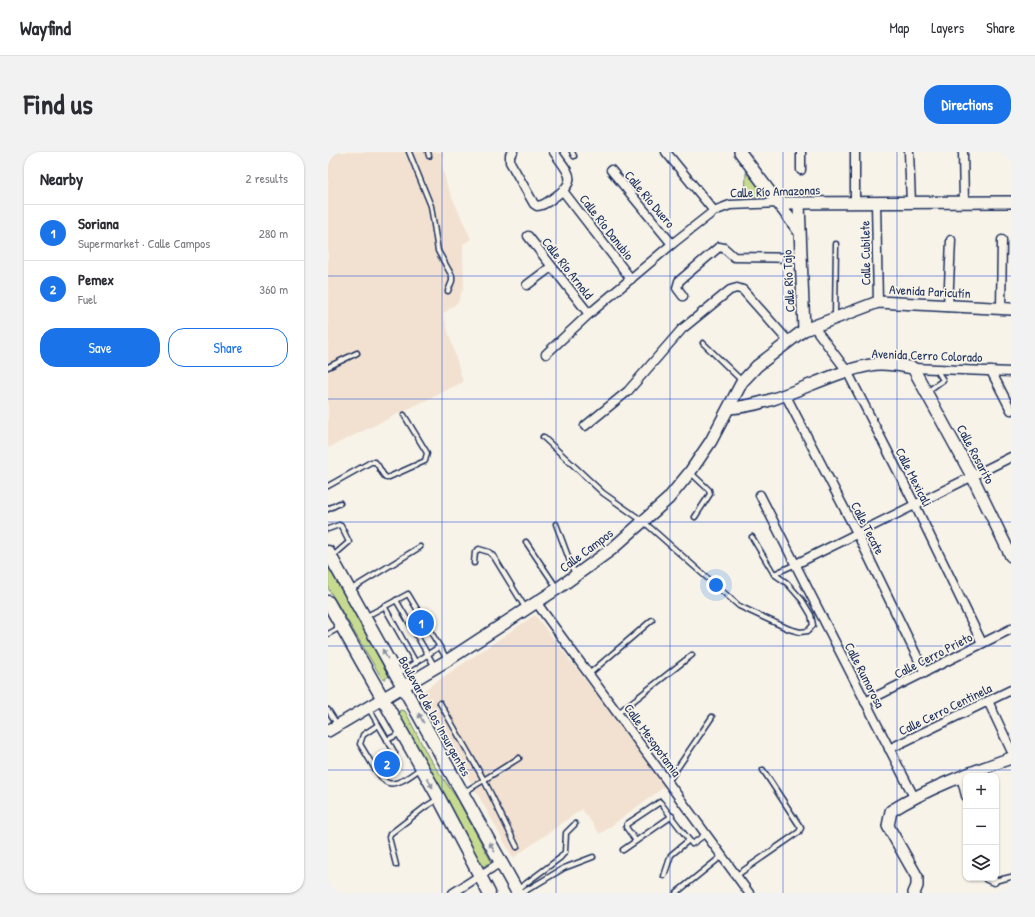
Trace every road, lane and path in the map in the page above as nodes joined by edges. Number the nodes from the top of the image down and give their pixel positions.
1 (409, 152) edge
2 (512, 152) edge
3 (554, 152) edge
4 (666, 152) edge
5 (740, 152) edge
6 (801, 152) edge
7 (854, 152) edge
8 (909, 152) edge
9 (964, 152) edge
10 (611, 170) dead end
11 (801, 170) dead end
12 (563, 191) junction
13 (964, 202) junction
14 (1011, 202) edge
15 (778, 203) junction
16 (855, 203) junction
17 (876, 203) junction
18 (910, 203) junction
19 (799, 204) junction
20 (714, 211) junction
21 (799, 231) junction
22 (528, 236) dead end
23 (951, 240) dead end
24 (1002, 240) dead end
25 (672, 244) junction
26 (836, 244) dead end
27 (800, 258) junction
28 (551, 267) junction
29 (631, 278) junction
30 (527, 285) dead end
31 (448, 291) dead end
32 (682, 296) dead end
33 (878, 302) junction
34 (948, 307) junction
35 (1006, 309) edge
36 (589, 314) junction
37 (835, 319) junction
38 (809, 328) junction
39 (788, 341) junction
40 (703, 343) dead end
41 (357, 354) dead end
42 (546, 354) dead end
43 (328, 367) edge
44 (914, 368) junction
45 (936, 369) junction
46 (847, 371) junction
47 (991, 371) junction
48 (1011, 372) edge
49 (742, 382) junction
50 (932, 388) dead end
51 (786, 396) junction
52 (729, 408) junction
53 (1011, 410) edge
54 (404, 415) dead end
55 (585, 426) dead end
56 (544, 437) dead end
57 (1011, 457) edge
58 (690, 472) junction
59 (972, 476) junction
60 (328, 486) edge
61 (760, 494) dead end
62 (340, 503) dead end
63 (915, 504) junction
64 (328, 509) edge
65 (695, 517) dead end
66 (644, 522) junction
67 (556, 524) dead end
68 (328, 529) edge
69 (857, 533) junction
70 (752, 537) dead end
71 (526, 542) dead end
72 (420, 547) dead end
73 (329, 555) edge
74 (1011, 556) edge
75 (474, 563) dead end
76 (796, 564) junction
77 (774, 574) junction
78 (575, 576) junction
79 (557, 589) junction
80 (350, 590) junction
81 (396, 600) junction
82 (328, 602) edge
83 (536, 602) junction
84 (384, 606) junction
85 (526, 609) junction
86 (364, 617) junction
87 (652, 620) dead end
88 (342, 626) junction
89 (1011, 629) edge
90 (328, 634) edge
91 (982, 643) junction
92 (439, 647) junction
93 (692, 655) dead end
94 (428, 656) junction
95 (448, 660) junction
96 (416, 663) junction
97 (436, 668) junction
98 (925, 673) junction
99 (589, 674) junction
100 (397, 675) junction
101 (404, 688) junction
102 (1011, 690) edge
103 (383, 700) junction
104 (988, 701) junction
105 (865, 702) junction
106 (440, 703) dead end
107 (368, 708) junction
108 (328, 710) edge
109 (618, 713) junction
110 (712, 717) dead end
111 (378, 725) junction
112 (338, 726) junction
113 (328, 731) edge
114 (401, 732) junction
115 (387, 740) junction
116 (889, 749) junction
117 (1011, 750) edge
118 (519, 758) dead end
119 (1011, 758) edge
120 (388, 762) dead end
121 (382, 765) dead end
122 (422, 768) junction
123 (375, 769) junction
124 (763, 770) dead end
125 (961, 776) junction
126 (484, 780) junction
127 (668, 782) junction
128 (963, 784) edge
129 (462, 793) junction
130 (914, 797) junction
131 (439, 798) junction
132 (672, 816) junction
133 (575, 824) dead end
134 (706, 833) junction
135 (689, 840) junction
136 (636, 841) junction
137 (517, 847) dead end
138 (623, 850) dead end
139 (722, 856) junction
140 (593, 857) dead end
141 (501, 862) junction
142 (396, 865) dead end
143 (479, 875) junction
144 (737, 875) junction
145 (664, 876) dead end
146 (1011, 877) edge
147 (999, 879) edge
148 (915, 890) edge
149 (487, 892) edge
150 (519, 892) edge
151 (453, 893) edge
152 (676, 893) edge
153 (749, 893) edge

1 - 31 lane
2 - 12 street
3 - 12 street
4 - 20 street
5 - 15 street, Calle Río Tajo
6 - 11 street
7 - 16 street
8 - 18 street
9 - 13 street
10 - 25 street, Calle Río Duero
12 - 29 street, Calle Río Danubio
13 - 14 street, Calle Río Amazonas
13 - 18 street, Calle Río Amazonas
15 - 19 street, Calle Río Amazonas
15 - 20 street, Calle Río Amazonas
15 - 21 street, Calle Río Tajo
16 - 17 street, Calle Río Amazonas
16 - 19 street, Calle Río Amazonas
17 - 18 street, Calle Río Amazonas
17 - 33 street, Calle Cubilete
19 - 21 street, Calle Río Tajo
20 - 25 street, Calle Río Amazonas
21 - 27 street, Calle Río Tajo
22 - 28 street, Calle Río Arnold
23 - 34 street
24 - 35 street
25 - 29 street, Calle Río Amazonas
26 - 37 lane
27 - 32 street
27 - 38 street, Calle Río Tajo
28 - 30 street
28 - 36 street, Calle Río Arnold
29 - 36 street, Calle Río Amazonas
33 - 34 street, Avenida Paricutín
33 - 37 street, Avenida Paricutín
34 - 35 street, Avenida Paricutín
36 - 42 street, Calle Río Amazonas
37 - 38 street, Avenida Paricutín
38 - 39 street, Calle Campos
38 - 46 street, Calle Mexicali
39 - 49 street, Calle Campos
39 - 55 street
40 - 49 lane
41 - 43 lane
44 - 45 street, Avenida Cerro Colorado
44 - 46 street, Avenida Cerro Colorado
44 - 59 street, Calle Rosarito
45 - 47 street, Avenida Cerro Colorado
45 - 50 lane
46 - 51 street, Avenida Cerro Colorado
46 - 63 street, Calle Mexicali
47 - 48 street, Avenida Cerro Colorado
47 - 53 street
49 - 52 street, Calle Campos
51 - 52 street, Avenida Cerro Colorado
51 - 69 street, Calle Tecate
52 - 58 street, Calle Campos
54 - 60 lane
56 - 66 lane
57 - 59 street
58 - 65 lane
58 - 66 street, Calle Campos
59 - 63 street
59 - 74 street, Calle Rosarito
61 - 76 street, Calle Rumorosa
62 - 64 lane
63 - 69 street
63 - 91 street, Calle Mexicali
66 - 77 lane
66 - 78 street, Calle Campos
67 - 78 lane
68 - 73 lane
69 - 76 street
69 - 98 street, Calle Tecate
70 - 77 lane
71 - 79 lane
72 - 80 lane
73 - 80 main road, Boulevard de los Insurgentes
75 - 85 lane
76 - 77 lane
76 - 105 street, Calle Rumorosa
78 - 79 street, Calle Campos
79 - 83 street, Calle Campos
80 - 86 main road, Boulevard de los Insurgentes
81 - 84 lane
81 - 92 lane
81 - 94 lane
82 - 88 main road
83 - 85 street, Calle Campos
83 - 99 street, Calle Mesopotamia
84 - 86 lane
84 - 96 lane
85 - 95 street, Calle Campos
100 -> 86 main road, Boulevard de los Insurgentes
87 - 99 lane
88 - 90 lane
88 - 103 main road
89 - 91 street, Calle Cerro Prieto
91 - 98 street, Calle Cerro Prieto
92 - 94 lane
92 - 95 lane
93 - 109 lane
94 - 96 lane
94 - 97 lane
95 - 97 street, Calle Campos
96 - 100 lane
97 - 101 street, Calle Campos
98 - 105 street, Calle Cerro Prieto
99 - 109 street, Calle Mesopotamia
100 - 101 main road, Boulevard de los Insurgentes
101 - 103 street, Calle Campos
129 -> 101 main road, Boulevard de los Insurgentes
102 - 104 street, Calle Cerro Centinela
103 - 107 street, Calle Campos
103 - 114 main road
104 - 116 street, Calle Cerro Centinela
104 - 117 street
105 - 116 street, Calle Rumorosa
106 - 126 lane
107 - 111 lane
107 - 112 street, Calle Campos
108 - 112 lane
109 - 127 street, Calle Mesopotamia
110 - 127 lane
111 - 115 lane
111 - 123 lane
112 - 113 street, Calle Campos
114 - 115 lane
114 - 122 main road
115 - 120 lane
116 - 130 street, Calle Rumorosa
118 - 126 lane
119 - 125 street
121 - 123 lane
122 - 123 lane
122 -> 131 main road
124 - 144 lane
125 - 128 street
125 - 130 street
126 - 129 lane
126 - 137 lane
127 - 134 street, Calle Mesopotamia
141 -> 129 main road, Boulevard de los Insurgentes
130 - 148 street
131 - 142 lane
131 - 143 main road
132 - 135 lane
132 - 136 lane
132 - 136 lane
133 - 150 lane
134 - 135 lane
134 - 139 street, Calle Mesopotamia
135 - 145 lane
136 - 138 lane
139 - 144 street, Calle Mesopotamia
139 - 152 lane
140 - 150 lane
141 - 143 street
141 - 150 main road, Boulevard de los Insurgentes
143 - 149 main road
143 - 151 street
144 - 153 street, Calle Mesopotamia
146 - 147 lane

